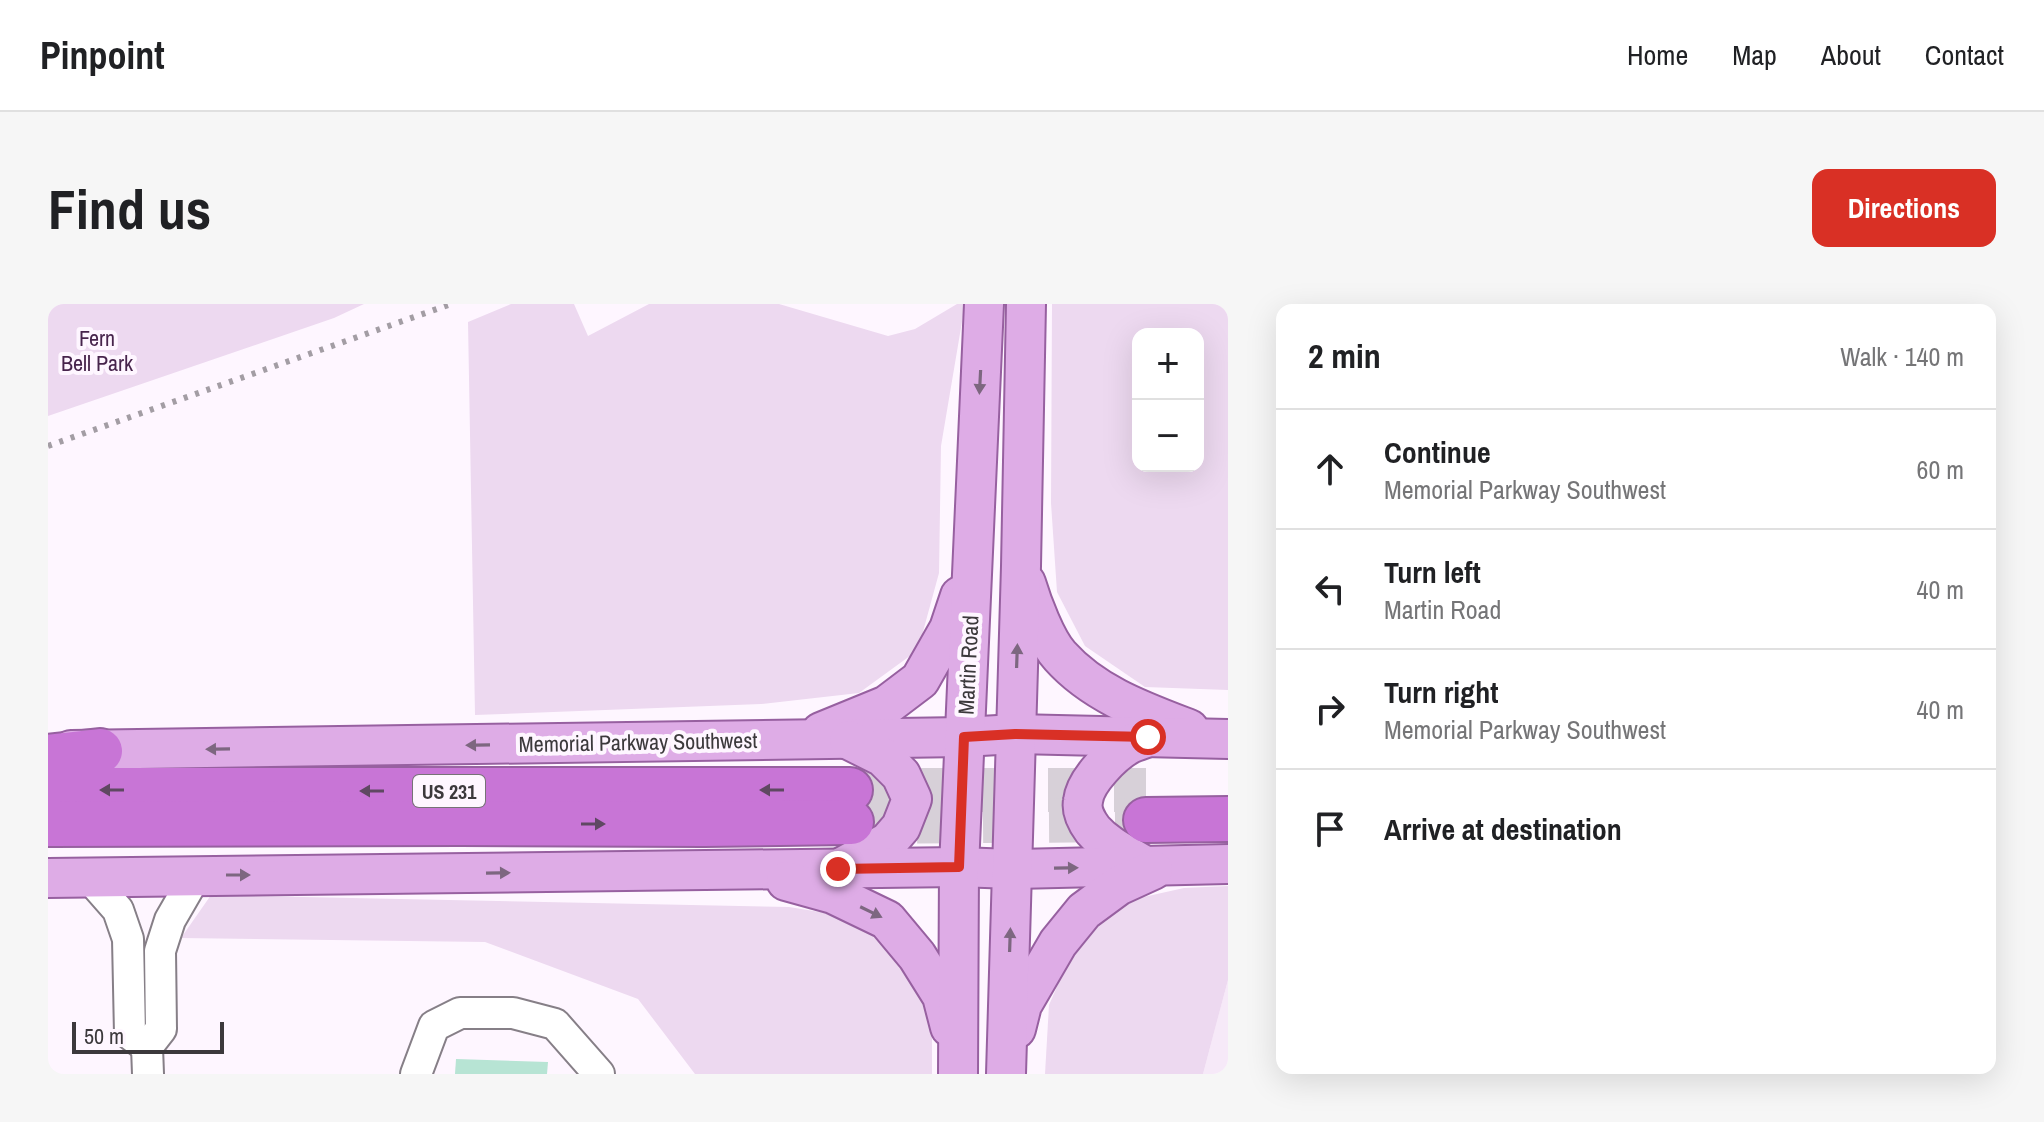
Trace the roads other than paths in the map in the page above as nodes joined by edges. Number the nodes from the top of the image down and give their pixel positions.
1 (984, 304) edge
2 (1026, 304) edge
3 (973, 555) junction
4 (1021, 566) junction
5 (1015, 734) junction
6 (964, 737) junction
7 (1148, 737) junction
8 (847, 739) junction
9 (1221, 739) edge
10 (806, 740) junction
11 (48, 750) edge
12 (100, 751) junction
13 (48, 757) edge
14 (1228, 789) edge
15 (48, 790) edge
16 (1228, 819) edge
17 (48, 824) edge
18 (1228, 864) edge
19 (1154, 866) junction
20 (959, 867) junction
21 (838, 869) junction
22 (1012, 869) junction
23 (745, 870) junction
24 (196, 875) junction
25 (89, 877) junction
26 (48, 878) edge
27 (148, 1060) edge
28 (958, 1068) edge
29 (1006, 1070) edge
30 (416, 1074) edge
31 (599, 1074) edge

1 -> 3 main road, Martin Road
2 - 4 main road
3 - 6 main road, Martin Road
3 - 10 main road
5 -> 4 main road
4 - 9 main road
5 - 6 main road, Memorial Parkway Southwest
5 - 7 main road, Memorial Parkway Southwest
5 - 22 main road
6 - 8 main road, Memorial Parkway Southwest
6 - 20 main road, Martin Road
7 - 9 main road, Memorial Parkway Southwest
7 - 19 main road
8 - 10 main road, Memorial Parkway Southwest
8 - 21 main road
10 -> 12 main road, Memorial Parkway Southwest
11 - 12 main road, Memorial Parkway Southwest
12 - 13 highway
14 - 16 highway
17 -> 15 highway, US 231
18 - 19 main road
22 -> 19 main road
19 - 29 main road
20 - 21 main road
20 - 22 main road
20 - 28 main road, Martin Road
21 - 23 main road
29 -> 22 main road
24 -> 23 main road
23 -> 28 main road
24 - 25 main road
24 - 27 lane
25 - 26 main road
25 - 27 lane
30 - 31 lane

